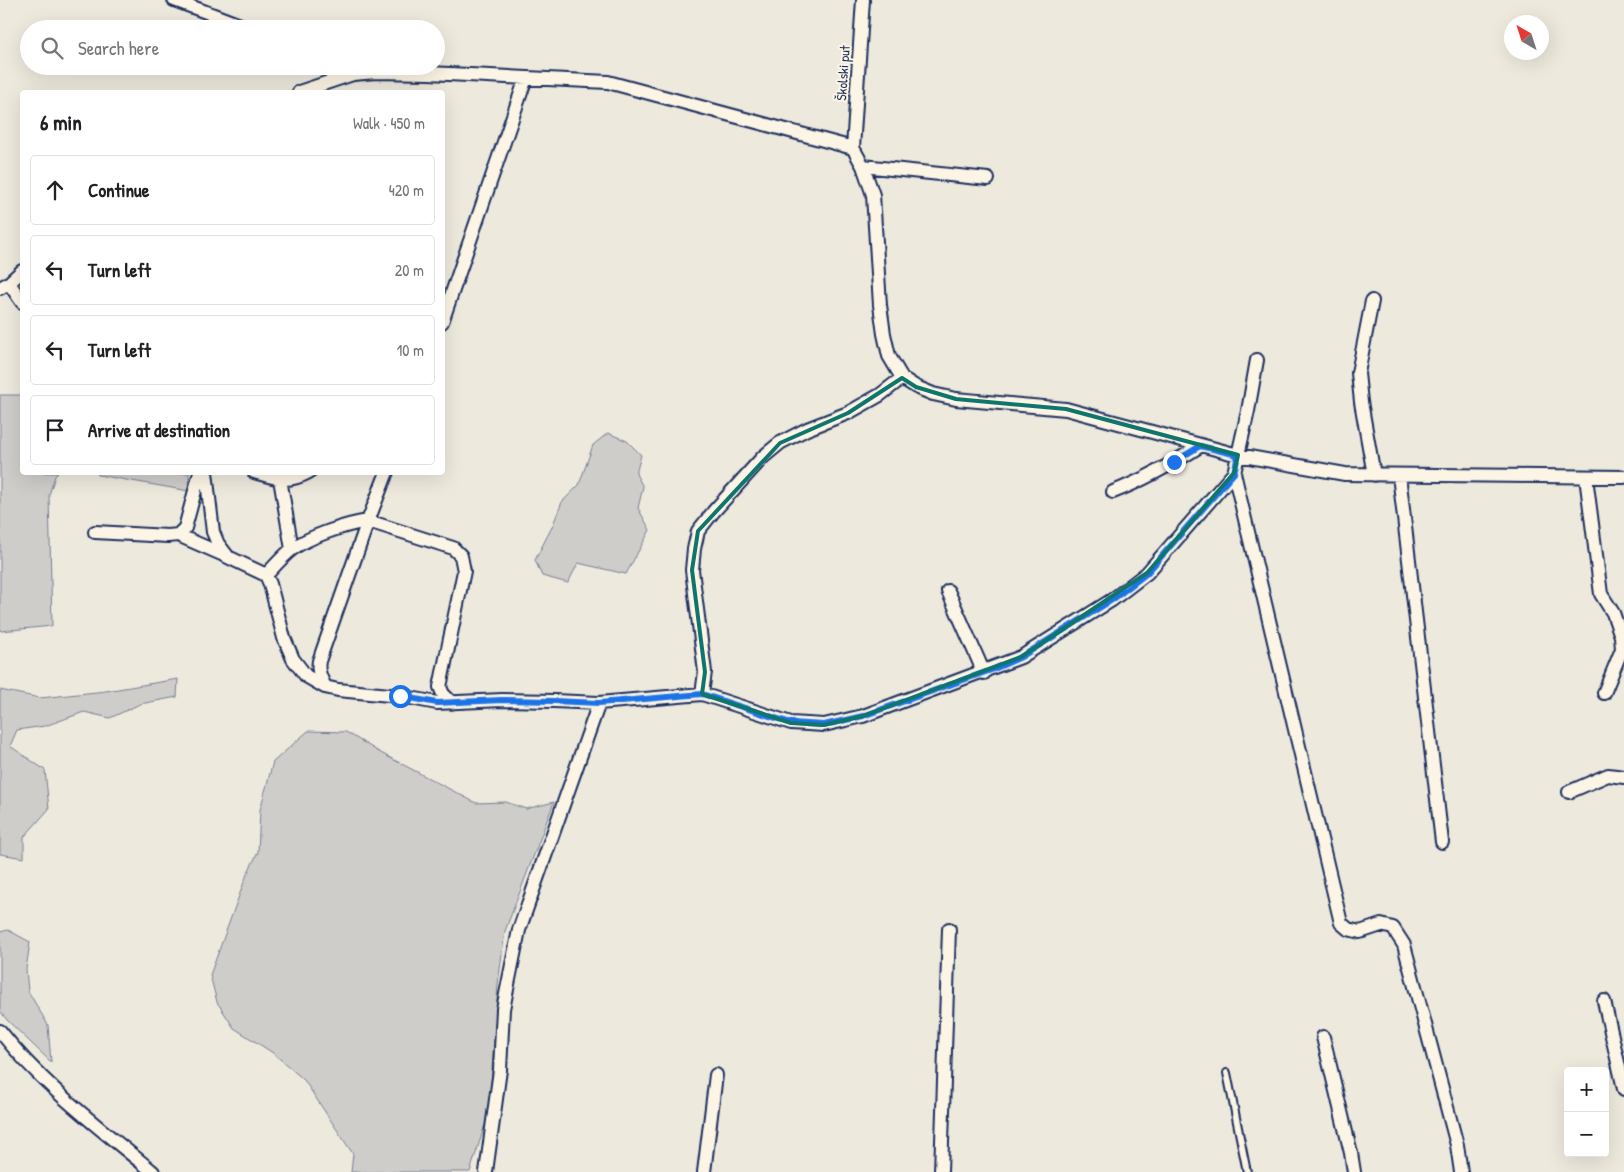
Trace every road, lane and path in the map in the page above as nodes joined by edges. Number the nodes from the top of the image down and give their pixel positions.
1 (174, 0) edge
2 (863, 0) edge
3 (227, 20) edge
4 (445, 74) edge
5 (350, 75) edge
6 (526, 78) junction
7 (305, 90) edge
8 (853, 148) junction
9 (863, 166) junction
10 (988, 179) dead end
11 (20, 274) edge
12 (5, 285) edge
13 (20, 300) edge
14 (1372, 301) dead end
15 (445, 313) edge
16 (1256, 360) dead end
17 (902, 378) junction
18 (1200, 446) junction
19 (1238, 455) junction
20 (1234, 473) junction
21 (199, 475) edge
22 (206, 475) edge
23 (265, 475) edge
24 (302, 475) edge
25 (386, 475) edge
26 (1374, 475) junction
27 (1399, 475) junction
28 (1586, 477) junction
29 (1624, 477) edge
30 (280, 479) junction
31 (1113, 492) dead end
32 (368, 521) junction
33 (95, 532) dead end
34 (178, 535) junction
35 (292, 549) junction
36 (228, 557) junction
37 (266, 575) junction
38 (948, 591) dead end
39 (984, 673) junction
40 (325, 687) junction
41 (1604, 693) dead end
42 (702, 694) junction
43 (452, 703) junction
44 (599, 703) junction
45 (1624, 777) edge
46 (1569, 792) dead end
47 (1442, 842) dead end
48 (949, 929) dead end
49 (1604, 1002) dead end
50 (0, 1031) edge
51 (1323, 1037) dead end
52 (1227, 1074) dead end
53 (716, 1075) dead end
54 (1624, 1089) edge
55 (153, 1172) edge
56 (486, 1172) edge
57 (704, 1172) edge
58 (941, 1172) edge
59 (1247, 1172) edge
60 (1354, 1172) edge
61 (1462, 1172) edge

1 - 3 street
2 - 8 street, Školski put
4 - 6 street
5 - 7 street
6 - 8 street
6 - 15 street
8 - 9 street
9 - 10 street
9 - 17 street
11 - 12 street
12 - 13 street
14 - 26 street
16 - 19 street
17 - 18 street
17 - 42 street
18 - 19 street
18 - 31 street
19 - 20 street
19 - 26 street
20 - 39 street
20 - 61 street
21 - 34 street
22 - 36 street
23 - 30 street
24 - 30 street
25 - 32 street
26 - 27 street
27 - 28 street
27 - 47 street
28 - 29 street
28 - 41 street
30 - 35 street
32 - 35 street
32 - 40 street
32 - 43 street
33 - 34 street
34 - 36 street
35 - 37 street
36 - 37 street
37 - 40 street
38 - 39 street
39 - 42 street
40 - 43 street
42 - 44 street
43 - 44 street
44 - 56 street
45 - 46 street
48 - 58 street
49 - 54 street
50 - 55 street
51 - 60 street
52 - 59 lane
53 - 57 street

